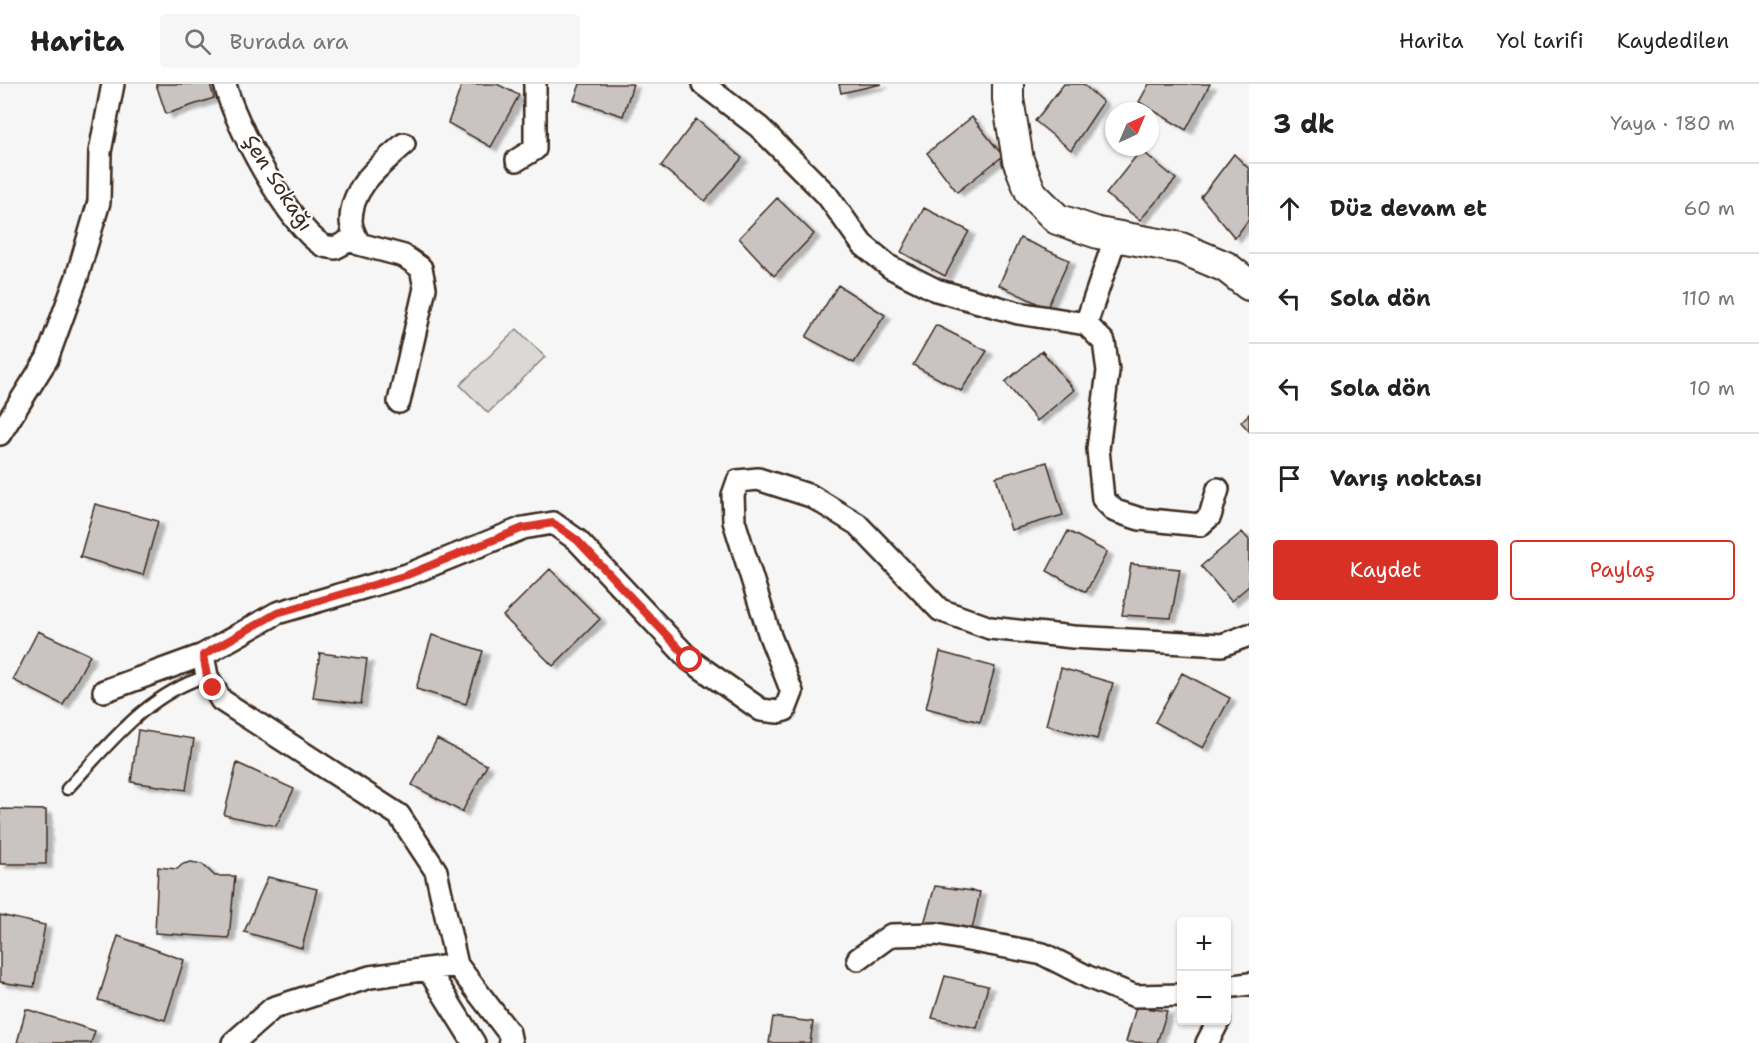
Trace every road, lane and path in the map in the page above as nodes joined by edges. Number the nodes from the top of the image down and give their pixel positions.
1 (113, 84) edge
2 (225, 84) edge
3 (535, 84) edge
4 (703, 84) edge
5 (1008, 84) edge
6 (404, 144) dead end
7 (517, 160) dead end
8 (1116, 236) junction
9 (356, 237) junction
10 (1249, 285) edge
11 (1086, 324) junction
12 (399, 402) dead end
13 (0, 434) edge
14 (1218, 489) dead end
15 (1249, 635) edge
16 (203, 655) junction
17 (207, 676) junction
18 (104, 691) dead end
19 (67, 789) dead end
20 (858, 959) dead end
21 (457, 965) junction
22 (428, 969) junction
23 (1177, 995) edge
24 (1216, 1025) edge
25 (234, 1043) edge
26 (474, 1043) edge
27 (511, 1043) edge
28 (1207, 1043) edge

1 - 13 street
2 - 9 street, Şen Sokağı
3 - 7 street
4 - 11 street
5 - 8 street
6 - 9 street
8 - 10 street
8 - 11 street
9 - 12 street
11 - 14 street
15 - 16 street
16 - 17 street
16 - 18 street
17 - 19 lane
17 - 21 street
20 - 23 street
21 - 22 street
21 - 27 street
22 - 25 street
22 - 26 street
24 - 28 street

